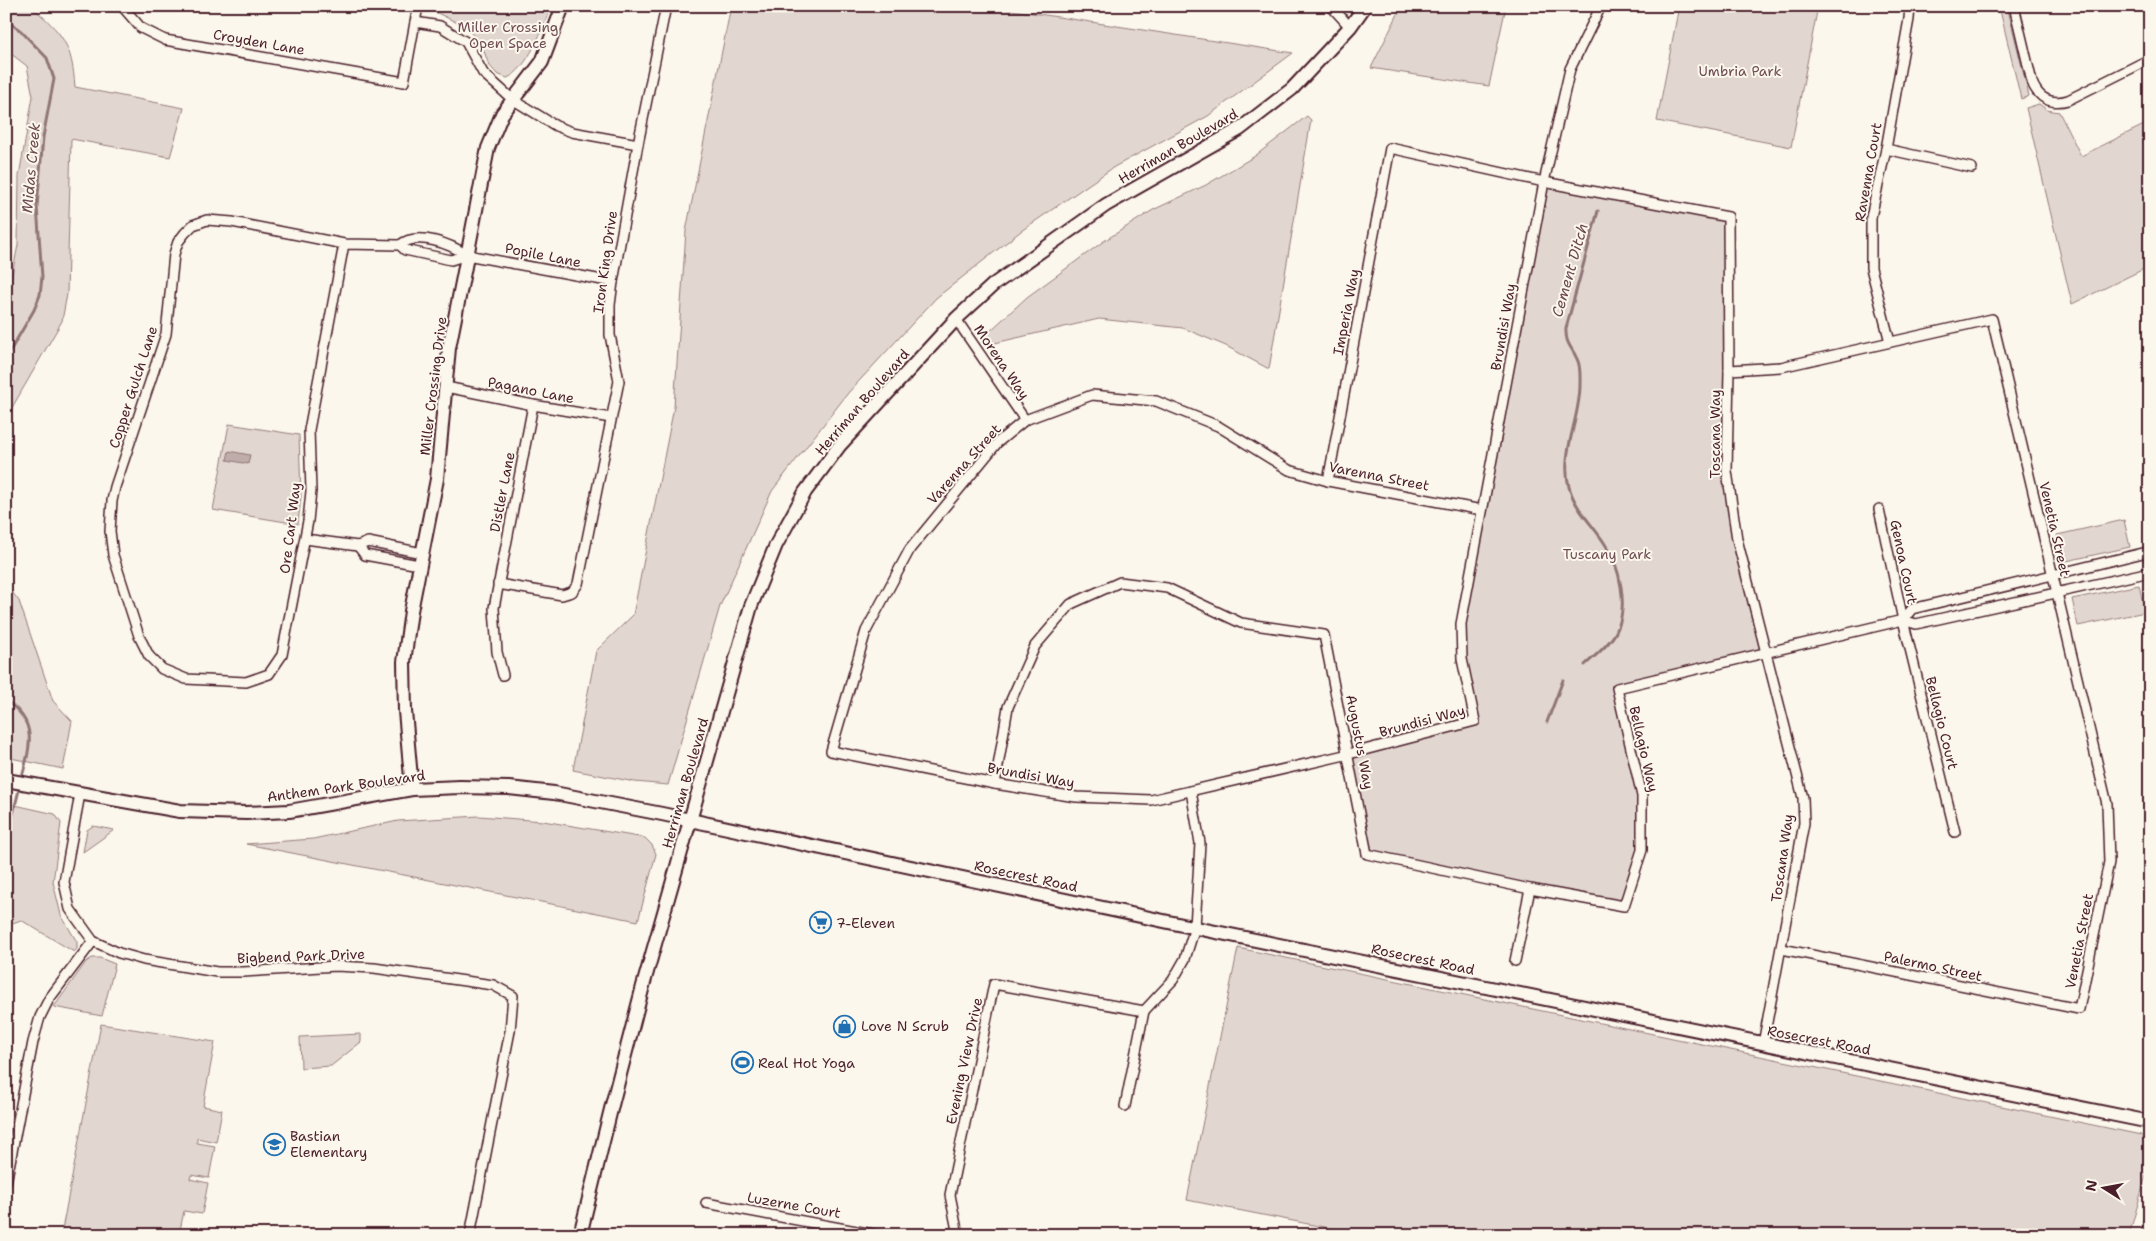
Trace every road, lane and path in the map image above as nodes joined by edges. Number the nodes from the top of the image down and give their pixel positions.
1 (122, 6) edge
2 (418, 6) edge
3 (563, 6) edge
4 (666, 6) edge
5 (1331, 6) edge
6 (1365, 6) edge
7 (1601, 6) edge
8 (1910, 6) edge
9 (2017, 7) edge
10 (415, 22) junction
11 (1350, 27) junction
12 (2150, 60) edge
13 (512, 99) junction
14 (638, 144) junction
15 (1390, 148) joint
16 (1886, 149) junction
17 (1972, 168) dead end
18 (1544, 182) junction
19 (344, 244) junction
20 (400, 245) junction
21 (467, 254) junction
22 (613, 282) junction
23 (956, 319) junction
24 (1890, 342) junction
25 (1729, 370) junction
26 (446, 387) junction
27 (533, 405) junction
28 (611, 418) junction
29 (1025, 420) junction
30 (1328, 481) junction
31 (1879, 509) dead end
32 (1482, 510) junction
33 (305, 539) junction
34 (358, 546) junction
35 (421, 559) junction
36 (2150, 561) edge
37 (2150, 572) edge
38 (2052, 576) junction
39 (498, 584) junction
40 (2057, 594) junction
41 (1903, 620) junction
42 (1766, 653) junction
43 (162, 670) joint
44 (504, 675) dead end
45 (832, 751) joint
46 (1349, 754) junction
47 (6, 780) edge
48 (995, 784) junction
49 (412, 790) junction
50 (1191, 791) junction
51 (80, 794) junction
52 (690, 820) junction
53 (1955, 832) dead end
54 (1368, 854) joint
55 (1530, 889) junction
56 (1195, 927) junction
57 (93, 941) junction
58 (1782, 949) junction
59 (1515, 961) dead end
60 (2079, 1009) joint
61 (1144, 1011) junction
62 (1763, 1044) junction
63 (1124, 1106) dead end
64 (2150, 1122) edge
65 (6, 1183) edge
66 (706, 1203) dead end
67 (2150, 1214) edge
68 (957, 1234) edge
69 (470, 1235) edge
70 (580, 1235) edge
71 (878, 1235) edge
72 (945, 1235) edge
73 (2146, 1235) edge

1 - 10 street, Croyden Lane
2 - 10 street
3 - 13 main road, Miller Crossing Drive
4 - 14 street, Iron King Drive
5 - 11 street
6 - 11 main road, Herriman Boulevard
7 - 18 street, Brundisi Way
8 - 16 street, Ravenna Court
9 - 12 street
10 - 13 street
11 - 23 main road, Herriman Boulevard
13 - 14 street
13 - 21 main road, Miller Crossing Drive
14 - 22 street, Iron King Drive
15 - 18 street, Toscana Way
15 - 30 street, Imperia Way
16 - 17 street
16 - 24 street, Ravenna Court
18 - 25 street, Toscana Way
18 - 32 street, Brundisi Way
19 - 20 street, Copper Gulch Lane
19 - 33 street, Ore Cart Way
19 - 43 street, Copper Gulch Lane
20 - 21 street, Copper Gulch Lane
20 - 21 street, Copper Gulch Lane
21 - 22 street, Popile Lane
21 - 26 main road, Miller Crossing Drive
22 - 28 street, Iron King Drive
23 - 29 street, Morena Way
23 - 52 main road, Herriman Boulevard
24 - 25 street, Venetia Street
24 - 38 street, Venetia Street
25 - 42 street, Toscana Way
26 - 27 street, Pagano Lane
26 - 35 main road, Miller Crossing Drive
27 - 28 street, Pagano Lane
27 - 39 street, Distler Lane
28 - 39 street, Iron King Drive
29 - 30 street, Varenna Street
29 - 45 street, Varenna Street
30 - 32 street, Varenna Street
31 - 41 street, Genoa Court
32 - 46 street, Brundisi Way
33 - 34 street
33 - 43 street, Ore Cart Way
34 - 35 street
34 - 35 street
35 - 49 main road, Miller Crossing Drive
36 - 38 street, Bellagio Way
37 - 40 street, Bellagio Way
38 - 40 street, Venetia Street
38 - 41 street, Bellagio Way
39 - 44 street, Distler Lane
40 - 41 street, Bellagio Way
40 - 60 street, Venetia Street
41 - 42 street, Bellagio Way
41 - 53 street, Bellagio Court
42 - 55 street, Bellagio Way
42 - 58 street, Toscana Way
45 - 48 street, Brundisi Way
46 - 48 street, Augustus Way
46 - 50 street, Brundisi Way
46 - 54 street, Augustus Way
47 - 51 main road, Anthem Park Boulevard
48 - 50 street, Brundisi Way
49 - 51 main road, Anthem Park Boulevard
49 - 52 main road, Anthem Park Boulevard
50 - 56 street
51 - 57 street
52 - 56 main road, Rosecrest Road
52 - 70 main road, Herriman Boulevard
54 - 55 street, Bellagio Way
55 - 59 street
56 - 61 street
56 - 62 main road, Rosecrest Road
57 - 65 street
57 - 69 street, Bigbend Park Drive
58 - 60 street, Palermo Street
58 - 62 street, Toscana Way
61 - 63 street
61 - 68 street, Evening View Drive
62 - 64 main road, Rosecrest Road
66 - 71 street, Luzerne Court
67 - 73 street
68 - 72 street

